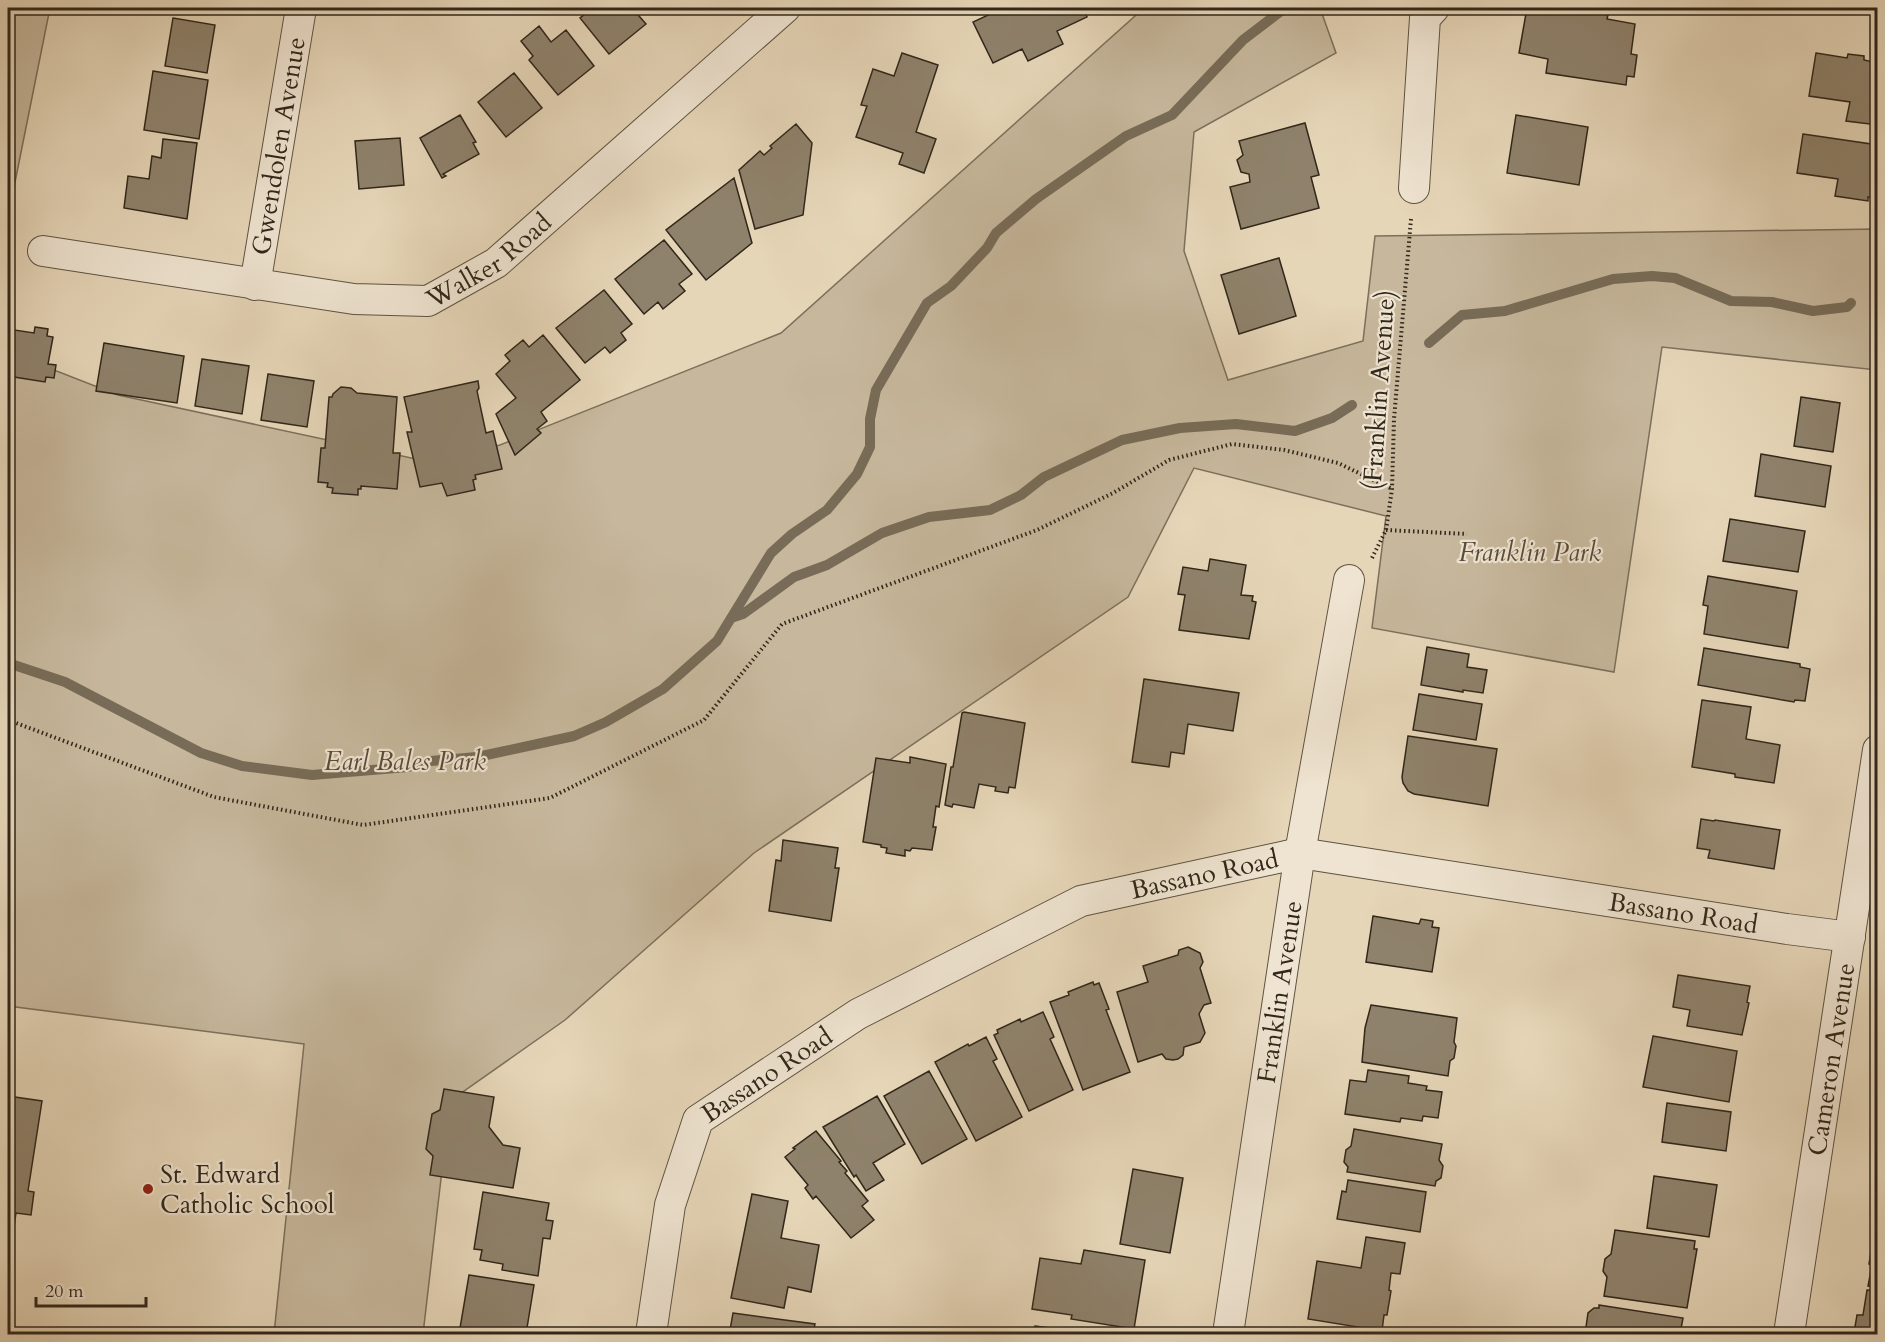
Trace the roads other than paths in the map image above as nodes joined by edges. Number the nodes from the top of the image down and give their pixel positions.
1 (301, 8) edge
2 (785, 8) edge
3 (1430, 13) edge
4 (1414, 188) road end
5 (43, 251) dead end
6 (255, 285) junction
7 (1349, 580) road end
8 (1878, 750) edge
9 (1300, 853) junction
10 (1850, 937) junction
11 (651, 1335) edge
12 (1228, 1335) edge
13 (1789, 1335) edge

1 - 6 street, Gwendolen Avenue
2 - 6 street, Walker Road
3 - 4 street
5 - 6 street, Walker Road
7 - 9 street, Franklin Avenue
8 - 10 street, Cameron Avenue
9 - 10 street, Bassano Road
9 - 11 street, Bassano Road
9 - 12 street, Franklin Avenue
10 - 13 street, Cameron Avenue

